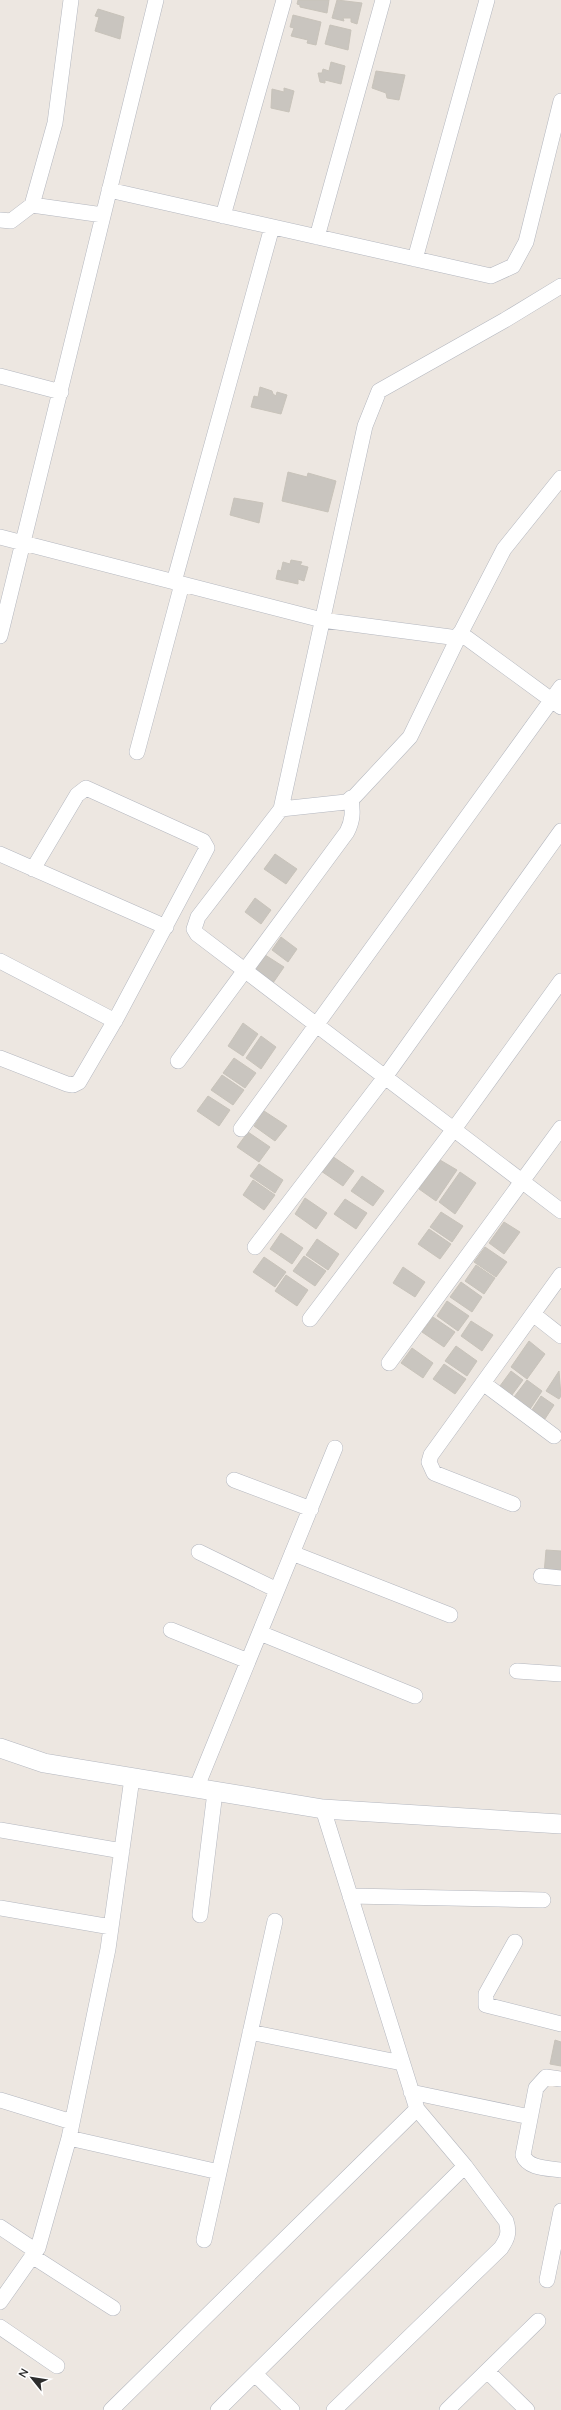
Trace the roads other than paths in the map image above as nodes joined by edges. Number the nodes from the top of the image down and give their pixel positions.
1 (71, 0) edge
2 (156, 0) edge
3 (284, 0) edge
4 (383, 0) edge
5 (487, 0) edge
6 (561, 101) edge
7 (109, 190) junction
8 (32, 205) junction
9 (103, 215) junction
10 (223, 216) junction
11 (0, 220) edge
12 (272, 227) junction
13 (317, 237) junction
14 (415, 259) junction
15 (561, 286) edge
16 (0, 376) edge
17 (61, 392) junction
18 (561, 478) edge
19 (0, 537) edge
20 (24, 543) junction
21 (178, 583) junction
22 (322, 620) junction
23 (0, 636) edge
24 (459, 636) junction
25 (561, 687) edge
26 (556, 703) edge
27 (137, 752) dead end
28 (351, 798) junction
29 (281, 809) junction
30 (561, 831) edge
31 (0, 854) edge
32 (33, 869) junction
33 (166, 926) junction
34 (0, 961) edge
35 (245, 970) junction
36 (561, 981) edge
37 (115, 1021) junction
38 (316, 1025) junction
39 (0, 1058) edge
40 (178, 1061) dead end
41 (385, 1077) junction
42 (561, 1128) edge
43 (241, 1129) dead end
44 (454, 1130) junction
45 (522, 1181) junction
46 (561, 1211) edge
47 (255, 1247) dead end
48 (561, 1275) edge
49 (533, 1314) junction
50 (310, 1319) dead end
51 (561, 1336) edge
52 (389, 1363) dead end
53 (483, 1383) junction
54 (554, 1436) dead end
55 (335, 1448) dead end
56 (234, 1480) dead end
57 (513, 1504) dead end
58 (311, 1508) junction
59 (199, 1552) dead end
60 (292, 1553) junction
61 (541, 1576) dead end
62 (561, 1578) edge
63 (277, 1590) junction
64 (450, 1615) dead end
65 (171, 1630) dead end
66 (260, 1633) junction
67 (248, 1661) junction
68 (517, 1671) dead end
69 (561, 1674) edge
70 (415, 1696) dead end
71 (0, 1748) edge
72 (132, 1778) junction
73 (196, 1788) junction
74 (215, 1792) junction
75 (322, 1809) junction
76 (561, 1824) edge
77 (0, 1830) edge
78 (122, 1851) junction
79 (350, 1896) junction
80 (543, 1900) dead end
81 (0, 1908) edge
82 (200, 1915) dead end
83 (275, 1921) dead end
84 (111, 1927) junction
85 (515, 1942) dead end
86 (561, 2024) edge
87 (250, 2032) junction
88 (402, 2063) junction
89 (561, 2079) edge
90 (411, 2092) junction
91 (0, 2100) edge
92 (417, 2109) junction
93 (530, 2116) junction
94 (72, 2122) junction
95 (69, 2138) junction
96 (465, 2166) junction
97 (561, 2170) edge
98 (219, 2172) junction
99 (561, 2211) edge
100 (0, 2227) edge
101 (204, 2240) dead end
102 (34, 2253) junction
103 (548, 2280) dead end
104 (0, 2302) edge
105 (113, 2308) dead end
106 (538, 2321) dead end
107 (0, 2327) edge
108 (57, 2366) dead end
109 (487, 2371) junction
110 (255, 2374) junction
111 (111, 2410) edge
112 (218, 2410) edge
113 (292, 2410) edge
114 (334, 2410) edge
115 (447, 2410) edge
116 (528, 2410) edge

1 - 8 street
2 - 7 street
3 - 10 street
4 - 13 street
5 - 14 street
6 - 14 street
7 - 9 street
7 - 10 street
8 - 9 street
8 - 11 street
9 - 17 street
10 - 12 street
12 - 13 street
12 - 21 street
13 - 14 street
15 - 22 street
16 - 17 street
17 - 20 street
18 - 24 street
19 - 20 street
20 - 21 street
20 - 23 street
21 - 22 street
21 - 27 street
22 - 24 street
22 - 29 street
24 - 26 street
24 - 28 street
25 - 26 street
26 - 38 street
28 - 29 street
28 - 35 street
29 - 35 street
30 - 41 street
31 - 32 street
32 - 33 street
32 - 33 street
33 - 37 street
34 - 37 street
35 - 38 street
35 - 40 street
36 - 44 street
37 - 39 street
38 - 41 street
38 - 43 street
41 - 44 street
41 - 47 street
42 - 45 street
44 - 45 street
44 - 50 street
45 - 46 street
45 - 52 street
48 - 49 street
49 - 51 street
49 - 53 street
53 - 54 street
53 - 57 street
55 - 58 street
56 - 58 street
58 - 60 street
59 - 63 street
60 - 63 street
60 - 64 street
61 - 62 street
63 - 66 street
65 - 67 street
66 - 67 street
66 - 70 street
67 - 73 street
68 - 69 street
71 - 72 street
72 - 73 street
72 - 78 street
73 - 74 street
74 - 75 street
74 - 82 street
75 - 76 street
75 - 79 street
77 - 78 street
78 - 84 street
79 - 80 street
79 - 88 street
81 - 84 street
83 - 87 street
84 - 94 street
85 - 86 street
87 - 88 street
87 - 98 street
88 - 90 street
89 - 93 street
90 - 92 street
90 - 93 street
91 - 94 street
92 - 96 street
92 - 111 street
93 - 97 street
94 - 95 street
95 - 98 street
95 - 102 street
96 - 110 street
96 - 114 street
98 - 101 street
99 - 103 street
100 - 102 street
102 - 104 street
102 - 105 street
106 - 109 street
107 - 108 street
109 - 115 street
109 - 116 street
110 - 112 street
110 - 113 street

